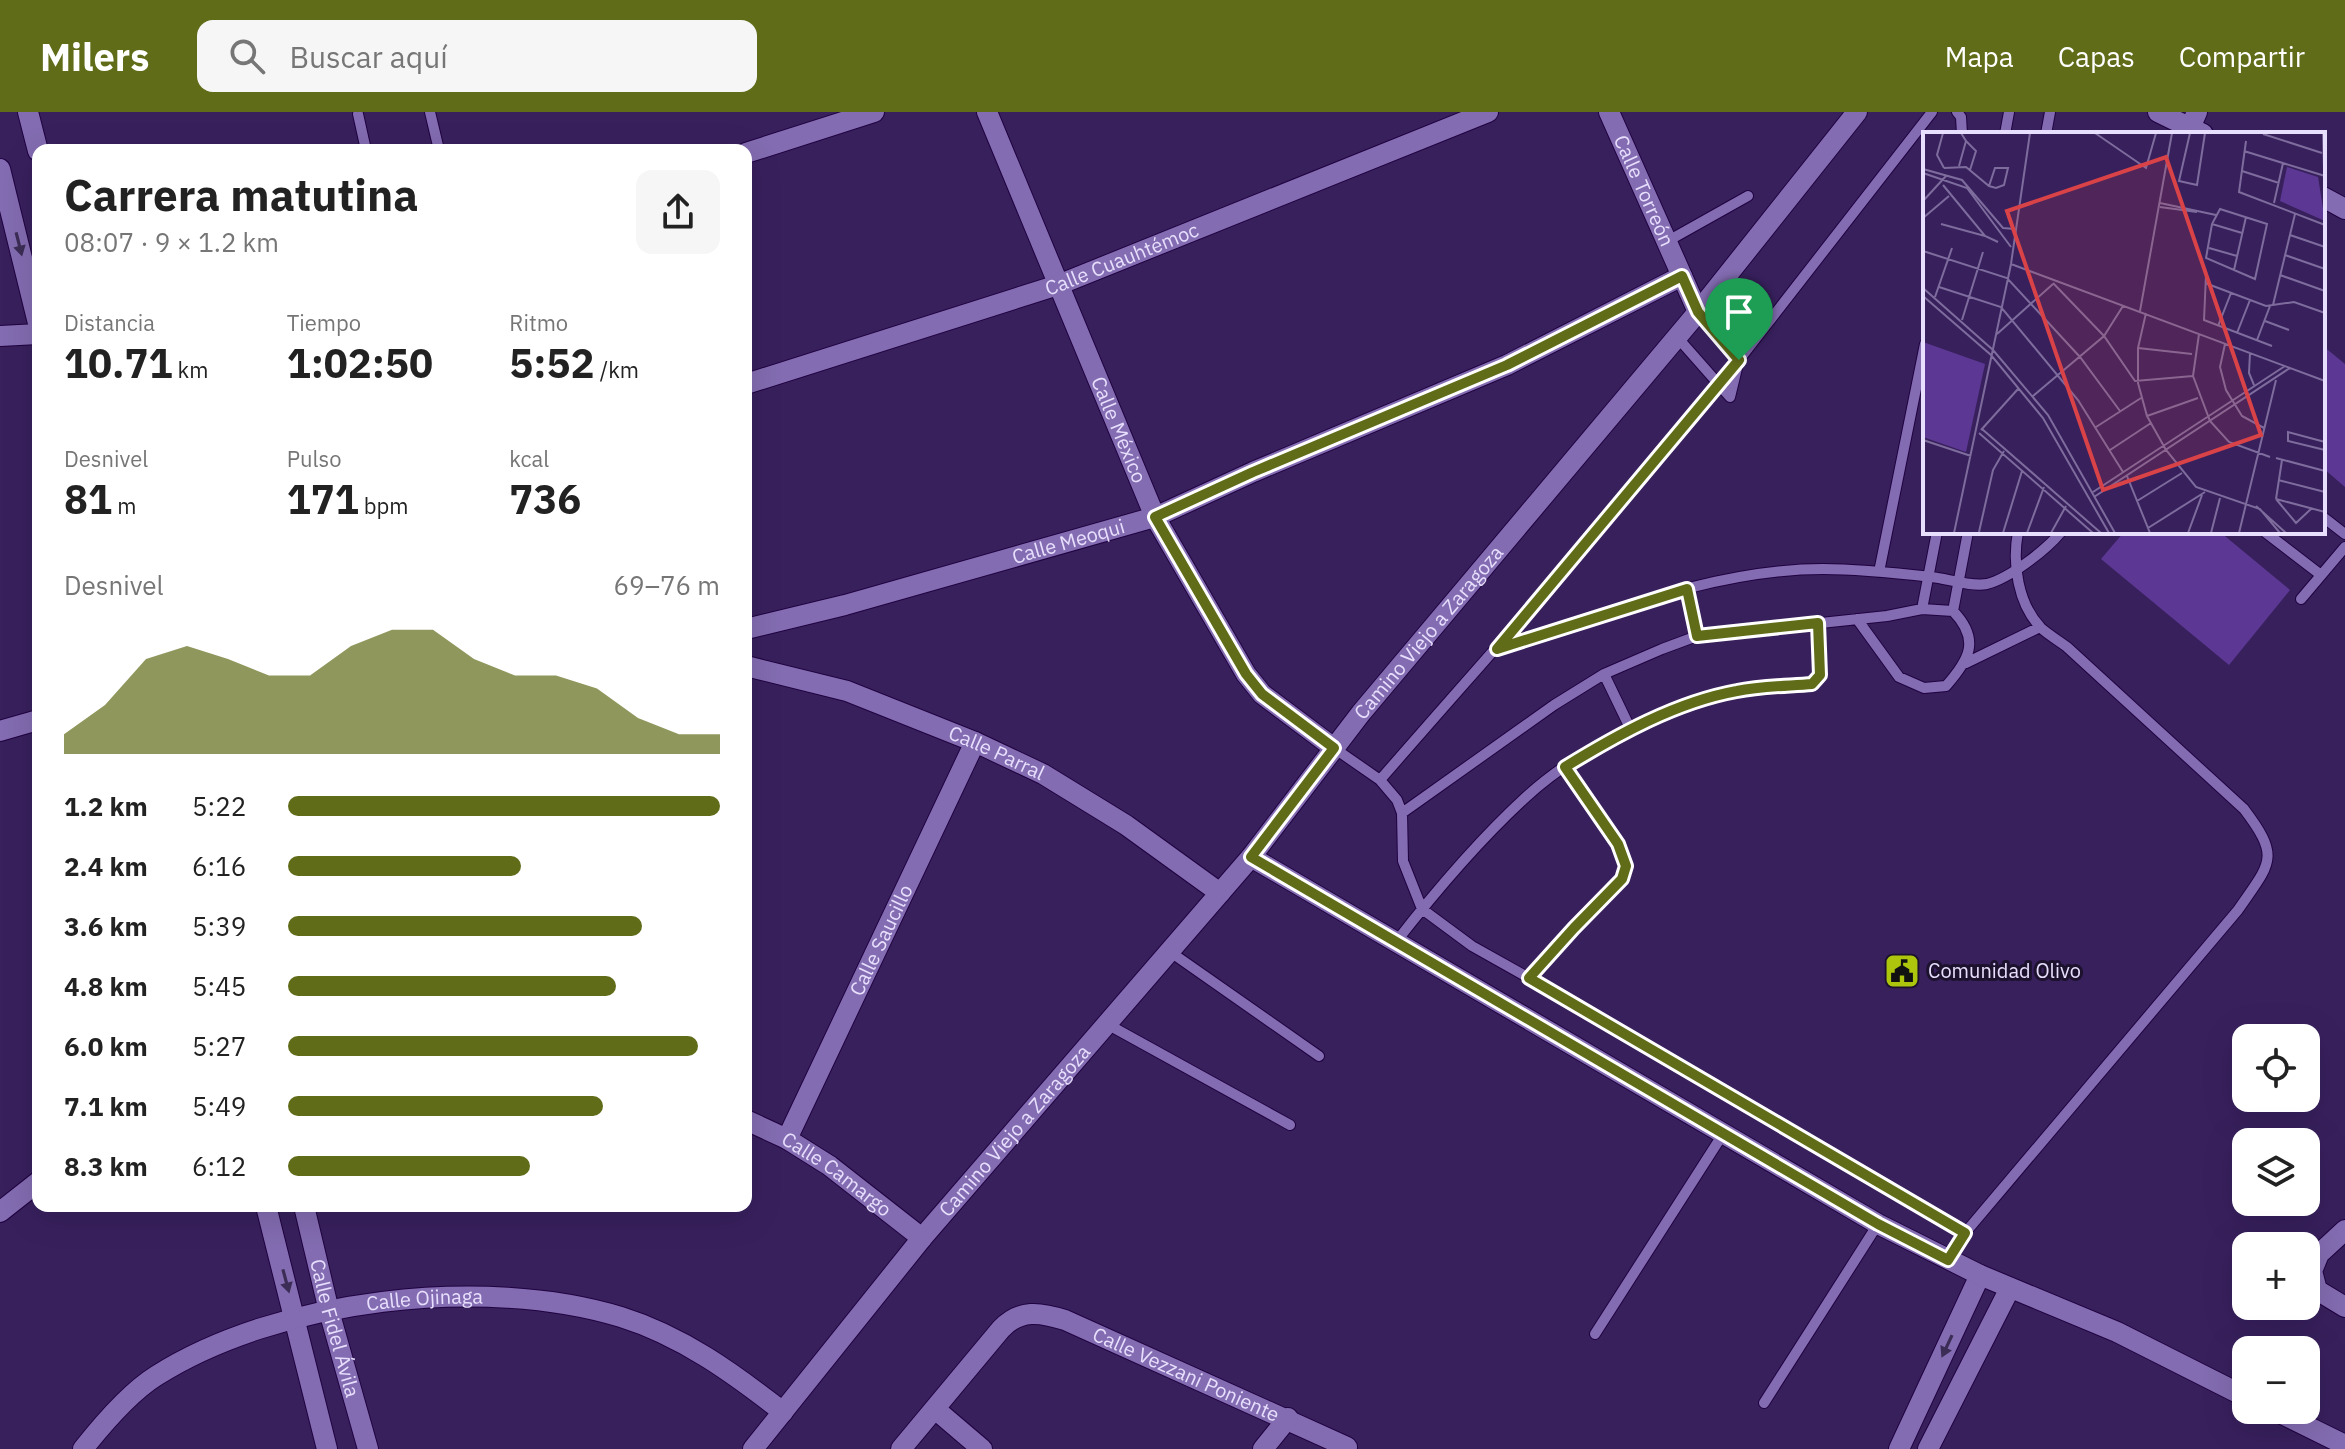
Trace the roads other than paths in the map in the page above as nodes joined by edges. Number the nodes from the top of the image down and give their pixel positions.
1 (28, 112) edge
2 (430, 112) edge
3 (874, 112) edge
4 (987, 112) edge
5 (1488, 112) edge
6 (1609, 112) edge
7 (1857, 112) edge
8 (1932, 112) edge
9 (1957, 112) edge
10 (2009, 112) edge
11 (2050, 112) edge
12 (2158, 112) edge
13 (358, 114) edge
14 (2197, 125) edge
15 (1962, 132) edge
16 (2005, 132) edge
17 (2046, 132) edge
18 (36, 144) edge
19 (365, 144) edge
20 (438, 144) edge
21 (752, 151) edge
22 (0, 169) edge
23 (1748, 196) dead end
24 (2325, 198) edge
25 (2345, 209) edge
26 (1666, 242) junction
27 (1682, 276) junction
28 (1058, 285) junction
29 (32, 299) edge
30 (1698, 312) junction
31 (32, 334) edge
32 (0, 336) edge
33 (1677, 337) junction
34 (1923, 354) edge
35 (1739, 360) junction
36 (752, 382) edge
37 (1717, 383) junction
38 (1155, 517) junction
39 (2325, 519) edge
40 (1937, 534) edge
41 (1968, 534) edge
42 (2018, 534) edge
43 (2059, 534) edge
44 (2268, 534) edge
45 (2345, 534) edge
46 (2345, 547) edge
47 (2015, 568) junction
48 (1879, 572) junction
49 (2321, 575) junction
50 (1929, 577) junction
51 (1958, 580) junction
52 (1687, 589) junction
53 (2301, 599) dead end
54 (1922, 609) junction
55 (1953, 611) junction
56 (1857, 619) junction
57 (1818, 623) junction
58 (2040, 627) junction
59 (752, 628) edge
60 (1697, 636) junction
61 (1497, 649) junction
62 (1966, 663) junction
63 (752, 667) edge
64 (1604, 674) junction
65 (32, 722) edge
66 (1631, 730) junction
67 (0, 731) edge
68 (975, 742) junction
69 (1334, 748) junction
70 (1565, 767) junction
71 (1380, 780) junction
72 (1402, 813) junction
73 (1251, 857) junction
74 (1220, 893) junction
75 (1422, 909) junction
76 (1396, 942) junction
77 (1169, 951) junction
78 (1529, 978) junction
79 (1107, 1024) junction
80 (1319, 1056) dead end
81 (752, 1123) edge
82 (1290, 1125) dead end
83 (1723, 1134) junction
84 (787, 1139) junction
85 (32, 1187) edge
86 (0, 1212) edge
87 (268, 1212) edge
88 (305, 1212) edge
89 (1878, 1224) junction
90 (2345, 1230) edge
91 (1965, 1233) junction
92 (922, 1238) junction
93 (1948, 1260) junction
94 (1980, 1275) junction
95 (2010, 1288) junction
96 (2345, 1307) edge
97 (329, 1311) junction
98 (296, 1319) junction
99 (1595, 1334) dead end
100 (2232, 1390) edge
101 (1764, 1403) dead end
102 (935, 1409) junction
103 (783, 1412) junction
104 (1288, 1418) junction
105 (2302, 1424) edge
106 (2345, 1445) edge
107 (1347, 1447) dead end
108 (83, 1449) edge
109 (327, 1449) edge
110 (368, 1449) edge
111 (753, 1449) edge
112 (901, 1449) edge
113 (982, 1449) edge
114 (1263, 1449) edge
115 (1899, 1449) edge
116 (1928, 1449) edge

1 - 18 street
2 - 20 lane
3 - 21 street
4 - 28 street, Calle México
5 - 28 street, Calle Cuauhtémoc
6 - 26 street, Calle Torreón
7 - 30 street, Camino Viejo a Zaragoza
8 - 35 lane
9 - 15 lane
10 - 16 lane
11 - 17 lane
12 - 14 street
13 - 19 lane
22 -> 29 street
23 - 26 lane
24 - 25 street
26 - 27 street, Calle Torreón
27 - 30 street, Calle Torreón
27 - 38 street, Calle Meoqui
28 - 36 street, Calle Cuauhtémoc
28 - 38 street, Calle México
30 - 33 street, Camino Viejo a Zaragoza
30 - 35 lane
31 - 32 street
33 - 37 lane
33 - 69 street, Camino Viejo a Zaragoza
34 - 48 lane
35 - 37 lane
35 - 37 lane
37 - 61 lane
38 - 59 street, Calle Meoqui
38 - 69 street, Calle México
39 - 45 lane
40 - 50 lane
41 - 51 lane
42 - 47 lane
43 - 47 lane
44 - 49 lane
46 - 49 lane
47 - 51 lane
47 - 58 lane
48 - 50 lane
48 - 52 lane
49 - 53 lane
50 - 51 lane
50 - 54 lane
51 - 55 lane
52 - 60 lane
52 - 61 lane
54 - 55 lane
54 - 56 lane
55 - 62 lane
56 - 57 lane
56 - 62 lane
57 - 60 lane
57 - 66 lane
58 - 62 lane
58 - 91 lane
60 - 64 lane
61 - 71 lane
63 - 68 street, Calle Parral
64 - 66 lane
64 - 72 lane
65 - 67 street
66 - 70 lane
68 - 74 street, Calle Parral
68 - 84 street, Calle Saucillo
69 - 71 lane
69 - 73 street, Camino Viejo a Zaragoza
70 - 75 lane
70 - 78 lane
71 - 72 lane
72 - 75 lane
73 - 74 street, Camino Viejo a Zaragoza
73 - 76 street
74 - 77 street, Camino Viejo a Zaragoza
75 - 76 lane
75 - 78 lane
76 - 83 street
77 - 79 street, Camino Viejo a Zaragoza
77 - 80 lane
78 - 91 lane
79 - 82 lane
79 - 92 street, Camino Viejo a Zaragoza
81 - 84 street, Calle Camargo
83 - 89 street
83 - 99 lane
84 - 92 street, Calle Camargo
85 - 86 street
87 -> 98 street, Calle Fidel Ávila
88 - 97 street, Calle Fidel Ávila
89 - 93 street
89 - 101 lane
90 - 96 street
91 - 93 lane
92 - 103 street, Camino Viejo a Zaragoza
93 - 94 street
94 - 95 street
94 -> 115 street
95 - 100 street
95 - 116 street
97 - 98 street, Calle Ojinaga
97 - 103 street, Calle Ojinaga
97 - 110 street, Calle Fidel Ávila
98 - 108 street, Calle Ojinaga
98 - 109 street, Calle Fidel Ávila
102 - 104 street, Calle Vezzani Poniente
102 - 112 street
102 - 113 street
103 - 111 street, Camino Viejo a Zaragoza
104 - 107 street, Calle Vezzani Poniente
104 - 114 street
105 - 106 street

